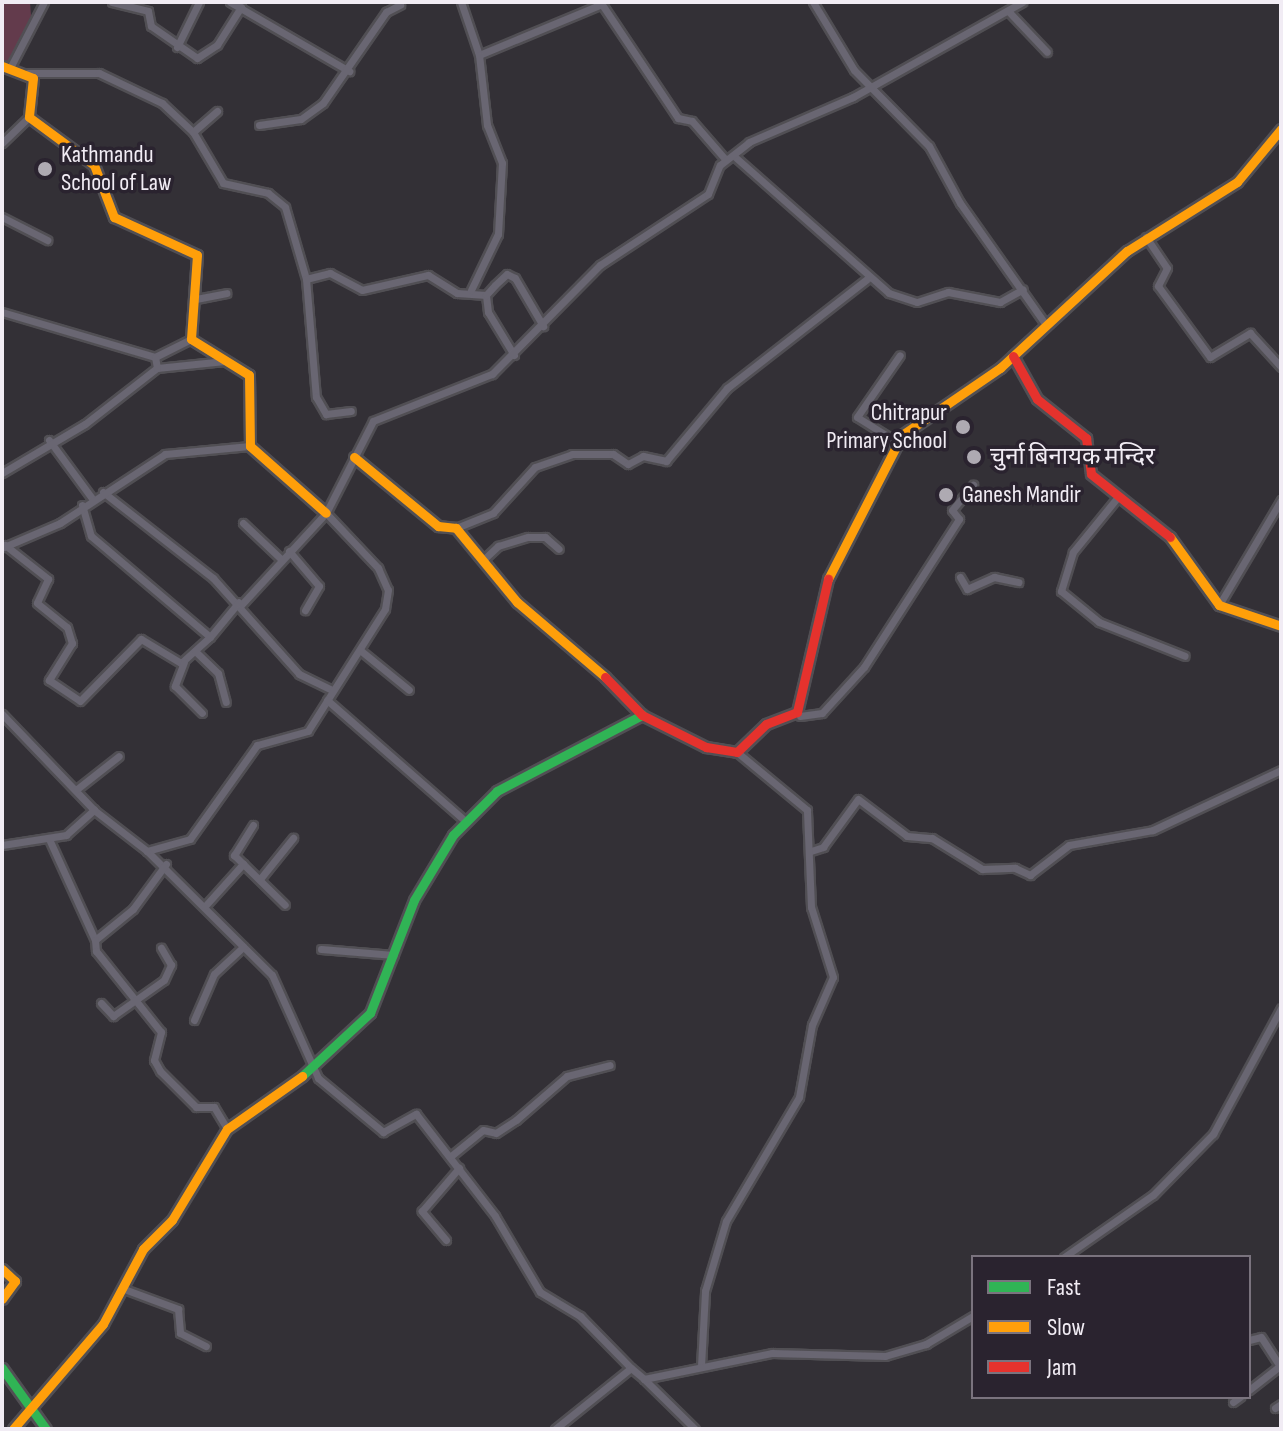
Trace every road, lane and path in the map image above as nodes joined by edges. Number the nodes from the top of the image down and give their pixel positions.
1 (44, 2) edge
2 (112, 2) edge
3 (153, 2) edge
4 (199, 2) edge
5 (230, 2) edge
6 (461, 2) edge
7 (813, 2) edge
8 (1022, 2) edge
9 (602, 4) edge
10 (400, 5) dead end
11 (241, 7) junction
12 (148, 11) junction
13 (1009, 12) junction
14 (177, 47) junction
15 (1047, 52) dead end
16 (479, 55) junction
17 (6, 66) edge
18 (349, 71) junction
19 (28, 73) junction
20 (872, 85) junction
21 (217, 111) dead end
22 (29, 117) junction
23 (259, 125) dead end
24 (1281, 129) edge
25 (193, 132) junction
26 (2, 143) edge
27 (730, 158) junction
28 (2, 217) edge
29 (1146, 237) junction
30 (47, 240) dead end
31 (306, 279) junction
32 (867, 279) junction
33 (1023, 289) junction
34 (471, 290) junction
35 (226, 293) dead end
36 (486, 295) junction
37 (196, 299) junction
38 (2, 312) edge
39 (1046, 325) junction
40 (543, 326) junction
41 (191, 339) junction
42 (514, 355) junction
43 (900, 355) dead end
44 (1013, 356) junction
45 (155, 357) junction
46 (225, 361) junction
47 (1281, 367) edge
48 (157, 368) junction
49 (351, 411) dead end
50 (49, 440) junction
51 (897, 442) junction
52 (250, 446) junction
53 (354, 457) junction
54 (2, 473) edge
55 (973, 485) dead end
56 (103, 492) junction
57 (91, 497) junction
58 (1117, 498) junction
59 (1281, 500) edge
60 (82, 505) junction
61 (326, 513) junction
62 (243, 523) dead end
63 (456, 528) junction
64 (4, 547) edge
65 (559, 549) dead end
66 (289, 551) junction
67 (281, 559) junction
68 (483, 560) junction
69 (960, 577) dead end
70 (1018, 582) dead end
71 (240, 603) junction
72 (1219, 605) junction
73 (305, 610) dead end
74 (1281, 626) edge
75 (210, 637) junction
76 (360, 650) junction
77 (195, 651) junction
78 (1185, 656) dead end
79 (184, 662) junction
80 (332, 690) junction
81 (409, 690) dead end
82 (327, 700) junction
83 (226, 702) dead end
84 (202, 713) dead end
85 (2, 714) edge
86 (642, 715) junction
87 (800, 716) dead end
88 (737, 752) junction
89 (119, 756) dead end
90 (1281, 770) edge
91 (77, 789) junction
92 (94, 810) junction
93 (465, 821) junction
94 (253, 825) dead end
95 (293, 838) dead end
96 (49, 839) junction
97 (2, 845) edge
98 (147, 851) junction
99 (811, 851) junction
100 (166, 864) junction
101 (243, 864) junction
102 (260, 879) junction
103 (285, 905) dead end
104 (205, 906) junction
105 (95, 940) junction
106 (243, 947) junction
107 (161, 948) dead end
108 (321, 949) dead end
109 (394, 955) junction
110 (134, 1001) junction
111 (101, 1003) dead end
112 (1281, 1008) edge
113 (194, 1020) dead end
114 (610, 1065) dead end
115 (311, 1070) junction
116 (227, 1129) junction
117 (451, 1156) junction
118 (459, 1168) junction
119 (446, 1240) dead end
120 (1067, 1255) edge
121 (2, 1269) edge
122 (124, 1289) junction
123 (2, 1299) edge
124 (971, 1317) edge
125 (1251, 1340) edge
126 (206, 1346) dead end
127 (701, 1366) junction
128 (1281, 1366) edge
129 (2, 1368) edge
130 (631, 1368) junction
131 (644, 1379) junction
132 (1251, 1388) edge
133 (28, 1410) junction
134 (13, 1429) edge
135 (46, 1429) edge
136 (555, 1429) edge
137 (695, 1429) edge

1 - 17 street
2 - 12 street
3 - 12 street
4 - 14 street
5 - 11 street
6 - 16 street
7 - 20 street
8 - 13 street
9 - 16 street
9 - 27 street
10 - 18 street
11 - 14 street
11 - 18 street
12 - 14 street
13 - 15 street
13 - 20 street
16 - 34 street
17 - 19 street
18 - 23 street
19 - 22 street
19 - 25 street
20 - 27 street
20 - 33 street
21 - 25 street
22 - 26 street
22 - 37 street
24 - 29 street
25 - 31 street
27 - 32 street
27 - 40 street
28 - 30 street
29 - 39 street
29 - 47 street
31 - 34 street
31 - 49 street
32 - 33 street
32 - 63 street
33 - 39 street
34 - 36 street
35 - 37 street
36 - 40 street
36 - 42 street
37 - 41 street
38 - 45 street
39 - 44 street
40 - 42 street
41 - 45 street
41 - 46 street
42 - 53 street
43 - 51 street
44 - 51 street
44 - 58 street
45 - 48 street
46 - 48 street
46 - 52 street
48 - 50 street
50 - 54 street
50 - 57 street
51 - 88 street
52 - 56 street
52 - 61 street
53 - 61 street
53 - 63 street
55 - 87 street
56 - 57 street
56 - 71 street
57 - 60 street
58 - 72 street
58 - 78 street
59 - 72 street
60 - 64 street
60 - 75 street
61 - 66 street
61 - 76 street
62 - 67 street
63 - 68 street
64 - 79 street
65 - 68 street
66 - 67 street
66 - 73 street
67 - 71 street
68 - 86 street
69 - 70 street
71 - 75 street
71 - 80 street
72 - 74 street
75 - 77 street
76 - 80 street
76 - 81 street
77 - 79 street
77 - 83 street
79 - 84 street
80 - 82 street
82 - 93 street
82 - 98 street
85 - 91 street
86 - 88 street
86 - 93 street
88 - 99 street
89 - 91 street
90 - 99 street
91 - 92 street
92 - 96 street
92 - 98 street
93 - 109 street
94 - 101 street
95 - 102 street
96 - 97 street
96 - 105 street
98 - 100 street
99 - 127 street
100 - 104 street
100 - 105 street
101 - 102 street
101 - 104 street
102 - 103 street
104 - 106 street
105 - 110 street
106 - 113 street
106 - 115 street
107 - 110 street
108 - 109 street
109 - 115 street
110 - 111 street
110 - 116 street
112 - 120 street
114 - 117 street
115 - 116 street
115 - 117 street
116 - 122 street
117 - 118 street
118 - 119 street
118 - 130 street
121 - 123 street
122 - 126 street
122 - 133 street
124 - 127 street
125 - 128 street
127 - 131 street
128 - 132 street
129 - 133 street
130 - 131 street
130 - 136 street
131 - 137 street
133 - 134 street
133 - 135 street

